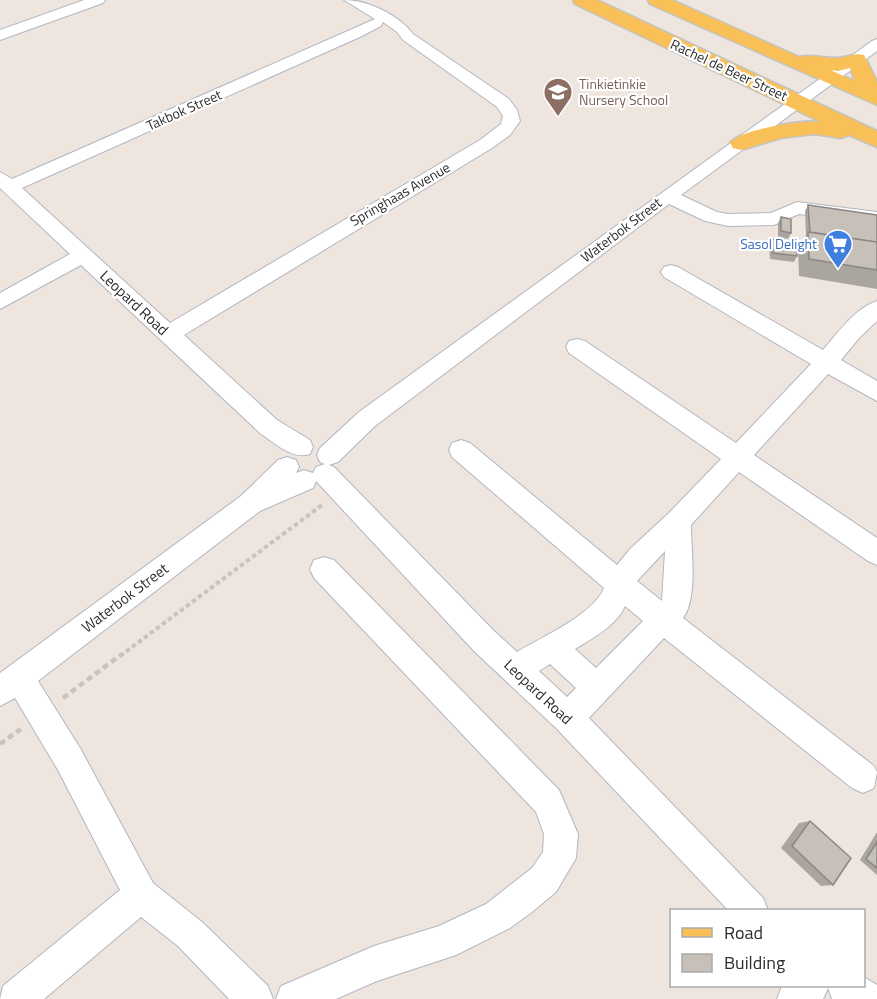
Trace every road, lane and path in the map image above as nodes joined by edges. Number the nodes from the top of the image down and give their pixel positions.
1 (98, 0) edge
2 (582, 0) edge
3 (657, 0) edge
4 (357, 4) edge
5 (382, 23) junction
6 (0, 35) edge
7 (738, 37) junction
8 (877, 44) edge
9 (857, 59) junction
10 (742, 77) junction
11 (830, 79) junction
12 (877, 97) edge
13 (797, 103) junction
14 (746, 139) junction
15 (877, 141) edge
16 (5, 182) edge
17 (667, 196) junction
18 (877, 218) edge
19 (82, 255) junction
20 (671, 272) dead end
21 (0, 302) edge
22 (877, 309) edge
23 (168, 334) junction
24 (577, 347) dead end
25 (826, 362) junction
26 (877, 392) edge
27 (461, 450) dead end
28 (738, 456) junction
29 (311, 465) junction
30 (678, 521) junction
31 (877, 553) edge
32 (324, 569) dead end
33 (620, 583) junction
34 (664, 621) junction
35 (552, 647) junction
36 (514, 670) junction
37 (10, 684) edge
38 (597, 688) junction
39 (41, 714) junction
40 (568, 718) junction
41 (0, 744) edge
42 (863, 777) dead end
43 (141, 895) junction
44 (750, 909) edge
45 (808, 987) edge
46 (847, 987) edge
47 (16, 999) edge
48 (255, 999) edge
49 (294, 999) edge
50 (795, 999) edge
51 (865, 999) edge

1 - 6 street
2 - 10 main road, Rachel de Beer Street
3 - 7 main road
4 - 5 street, Springhaas Avenue
5 - 16 street, Takbok Street
5 - 23 street, Springhaas Avenue
7 - 9 main road
7 - 11 main road
8 - 9 street, Waterbok Street
9 - 11 street, Waterbok Street
9 - 12 main road
10 - 13 main road, Rachel de Beer Street
10 - 14 main road
11 - 12 main road
11 - 13 street, Waterbok Street
13 - 14 street, Waterbok Street
13 - 15 main road, Rachel de Beer Street
14 - 15 main road
14 - 17 street, Waterbok Street
16 - 19 street, Leopard Road
17 - 18 street
17 - 29 street, Waterbok Street
19 - 21 street
19 - 23 street, Leopard Road
20 - 25 street
22 - 25 street
23 - 29 street, Leopard Road
24 - 28 street
25 - 26 street
25 - 28 street
27 - 33 street
28 - 30 street
28 - 31 street
29 - 36 street, Leopard Road
29 - 37 street, Waterbok Street
29 - 39 path
30 - 33 street
30 - 34 street
32 - 49 street
33 - 34 street
33 - 35 street
34 - 38 street
34 - 42 street
35 - 36 street
35 - 38 street
36 - 40 street, Leopard Road
37 - 39 street
38 - 40 street
39 - 41 path
39 - 43 street
40 - 44 street, Leopard Road
43 - 47 street
43 - 48 street
45 - 50 street
46 - 51 street

